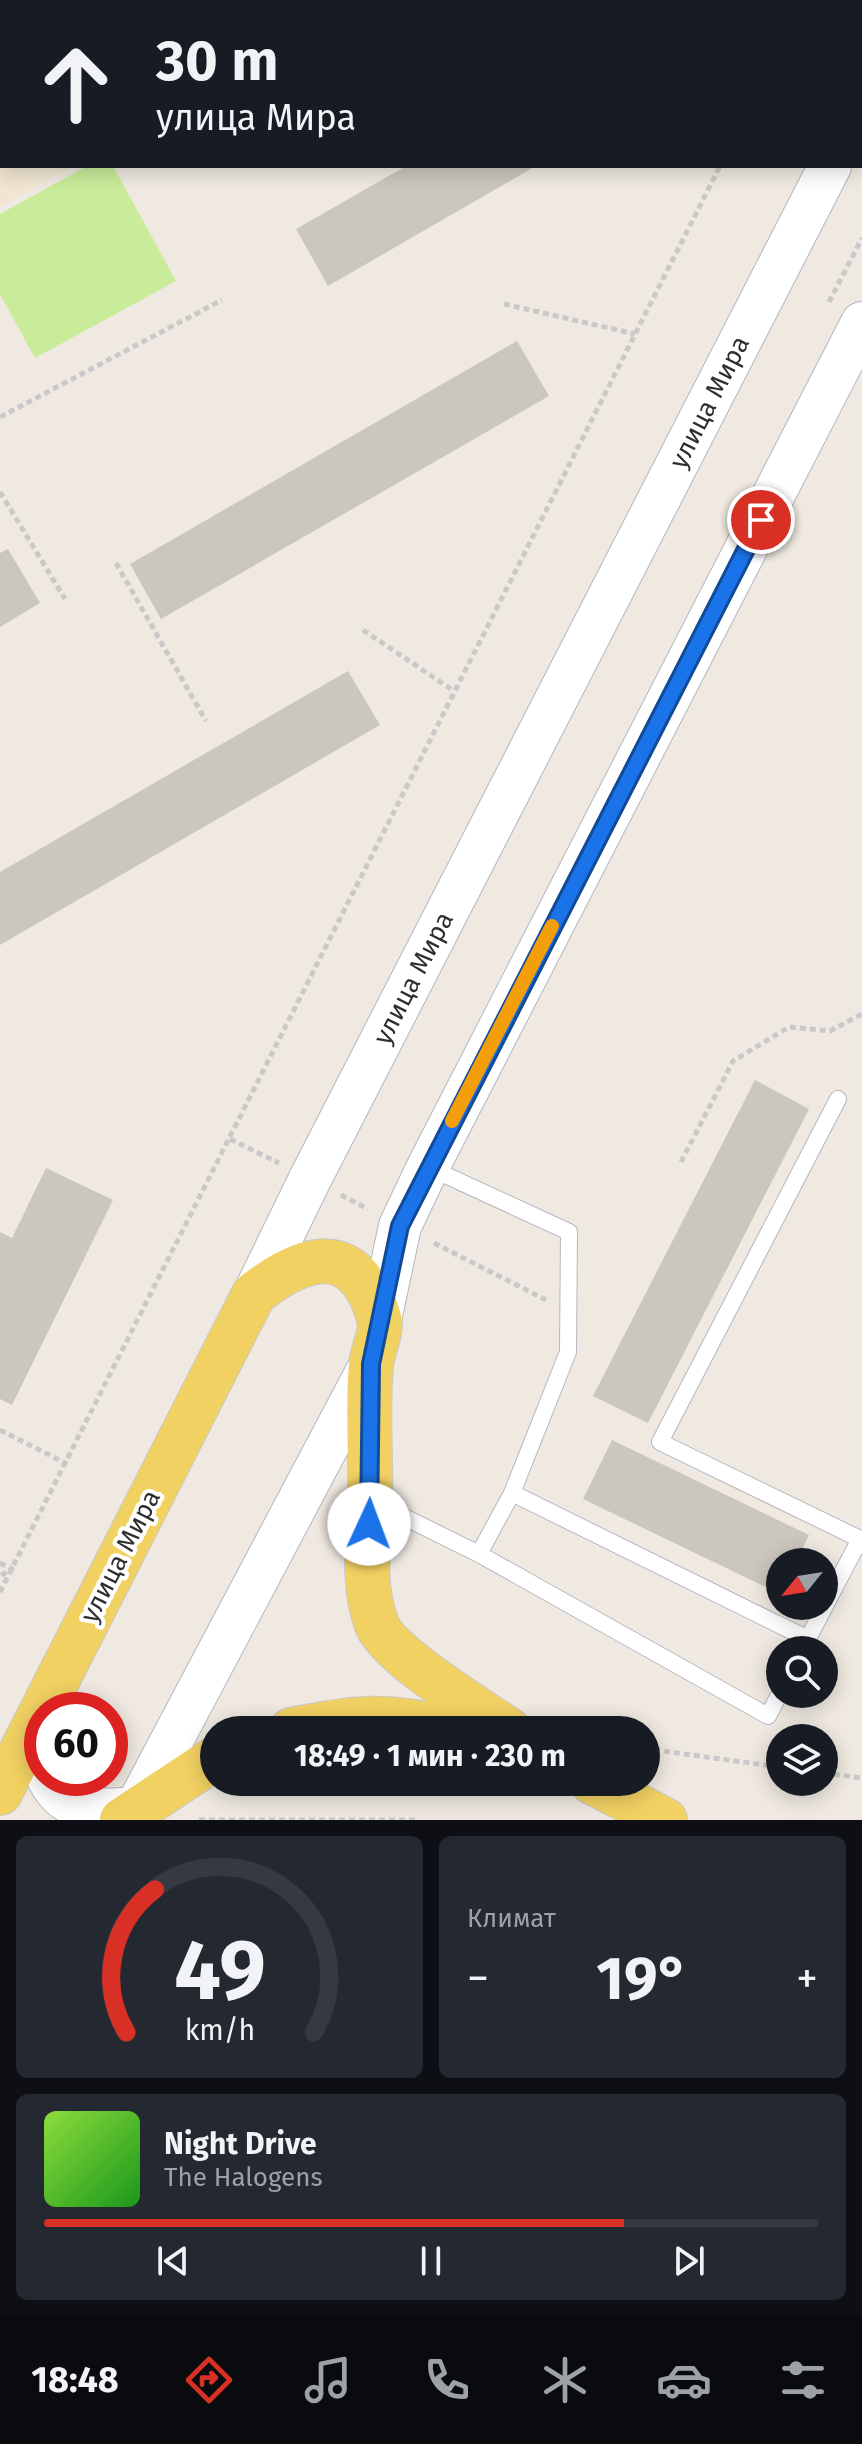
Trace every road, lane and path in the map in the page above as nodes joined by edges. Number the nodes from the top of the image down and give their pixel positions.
1 (719, 168) edge
2 (829, 168) edge
3 (222, 300) dead end
4 (504, 304) dead end
5 (862, 323) edge
6 (635, 334) junction
7 (0, 417) edge
8 (0, 492) edge
9 (116, 563) dead end
10 (65, 599) dead end
11 (363, 630) dead end
12 (454, 691) junction
13 (206, 721) dead end
14 (862, 1014) edge
15 (838, 1099) dead end
16 (681, 1162) dead end
17 (428, 1167) junction
18 (254, 1294) junction
19 (380, 1320) junction
20 (371, 1364) junction
21 (0, 1430) edge
22 (67, 1464) junction
23 (370, 1493) junction
24 (512, 1493) junction
25 (861, 1539) edge
26 (479, 1554) junction
27 (0, 1563) edge
28 (12, 1569) junction
29 (0, 1576) edge
30 (0, 1592) edge
31 (788, 1636) edge
32 (810, 1636) edge
33 (55, 1692) edge
34 (772, 1708) edge
35 (489, 1716) edge
36 (24, 1749) edge
37 (660, 1751) edge
38 (766, 1765) edge
39 (200, 1768) edge
40 (838, 1775) edge
41 (862, 1778) edge
42 (0, 1793) edge
43 (61, 1796) edge
44 (619, 1796) edge
45 (129, 1814) edge
46 (199, 1820) edge
47 (418, 1820) edge
48 (665, 1820) edge

1 - 6 path
2 - 18 main road, улица Мира
3 - 7 path
4 - 6 path
5 - 17 main road
6 - 12 path
8 - 10 path
9 - 13 path
11 - 12 path
12 - 22 path
14 - 16 path
15 - 25 lane
17 - 19 main road
17 - 24 lane
18 - 19 main road
18 - 33 main road, улица Мира
19 - 20 main road
20 - 23 main road
20 - 45 main road
21 - 22 path
22 - 28 path
23 - 26 lane
23 - 35 main road
24 - 26 lane
24 - 31 lane
25 - 32 lane
26 - 34 lane
27 - 28 path
28 - 29 path
28 - 30 path
36 - 42 main road, улица Мира
37 - 38 path
39 - 45 main road
40 - 41 path
43 - 45 main road
44 - 48 main road
46 - 47 path

